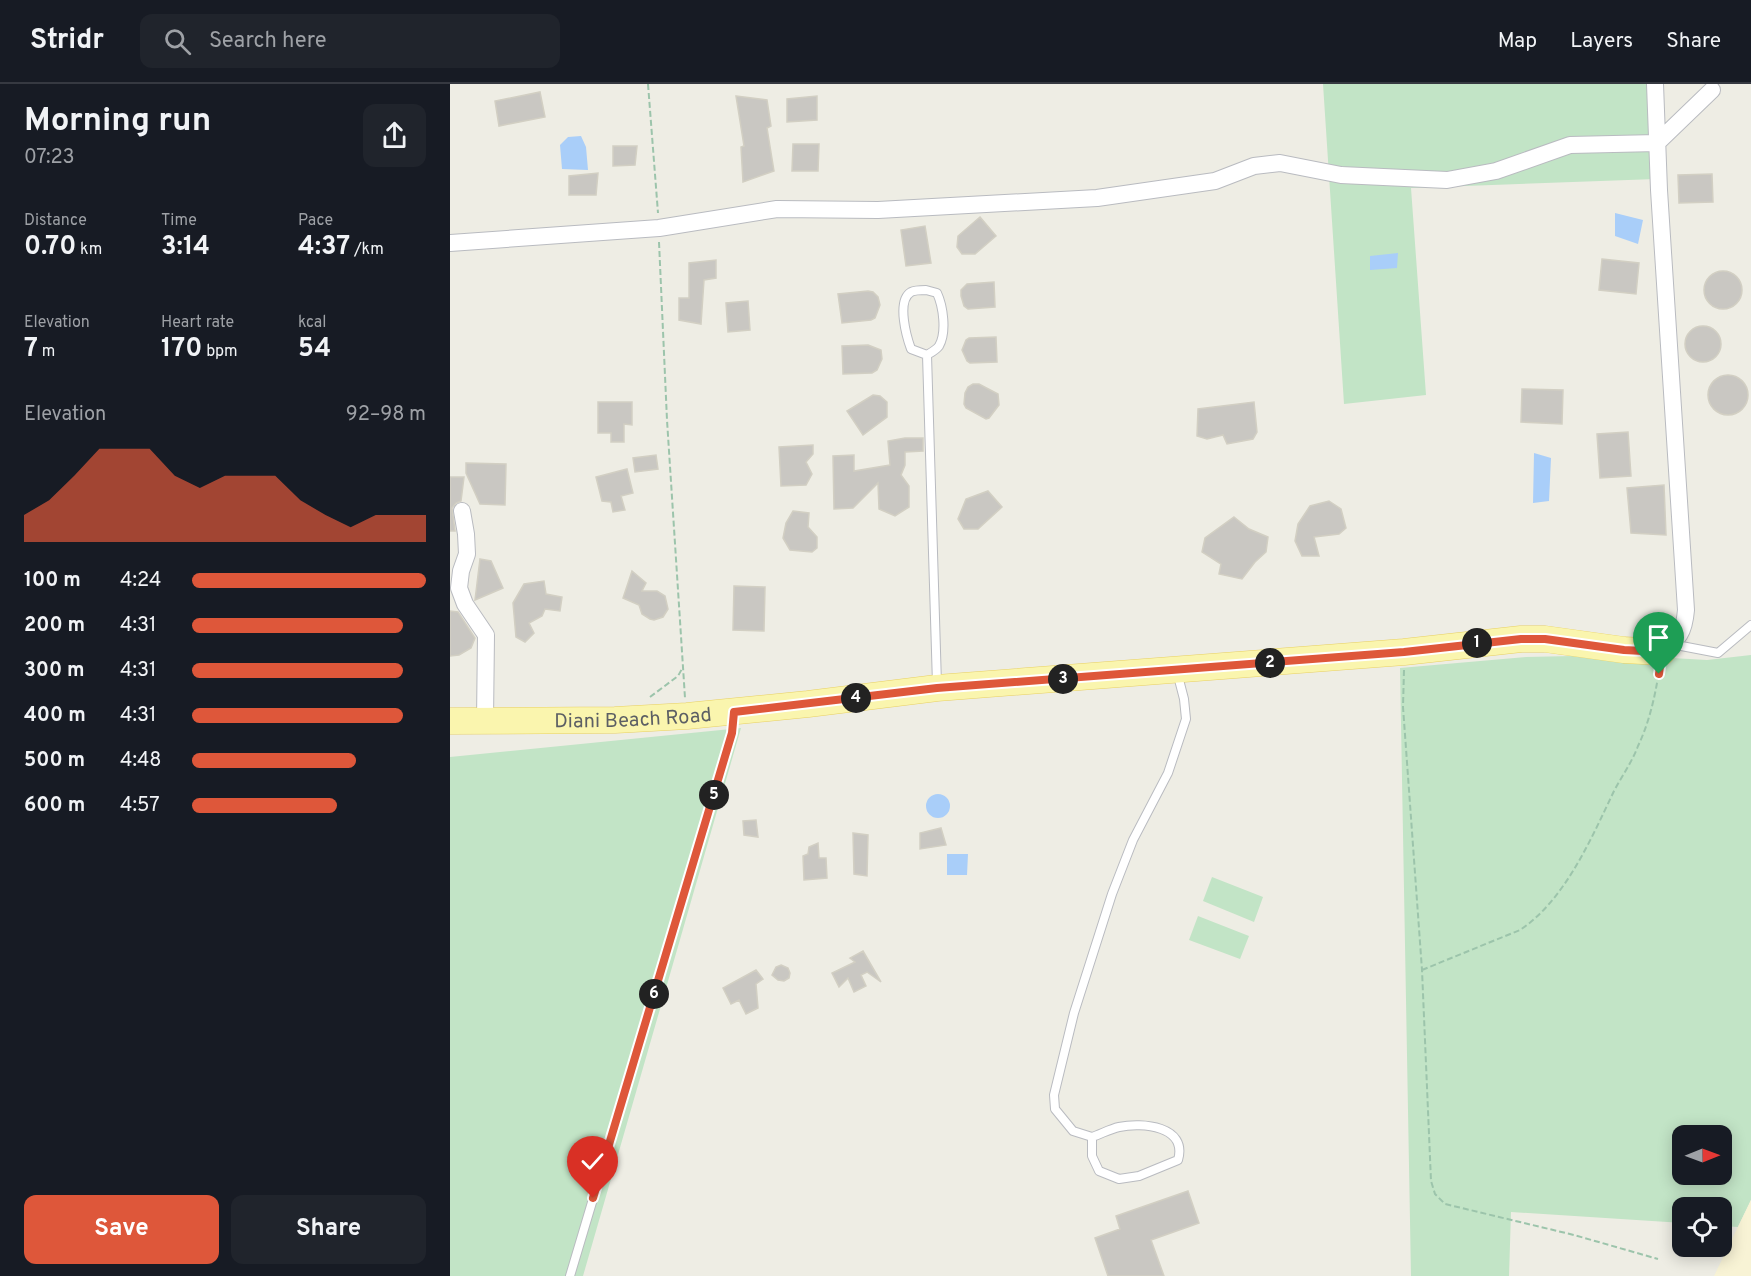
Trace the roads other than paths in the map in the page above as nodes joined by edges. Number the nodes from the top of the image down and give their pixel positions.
1 (1655, 84) edge
2 (1712, 90) dead end
3 (1657, 143) junction
4 (450, 243) edge
5 (927, 354) junction
6 (462, 511) dead end
7 (1751, 625) edge
8 (1667, 648) junction
9 (1176, 669) junction
10 (937, 688) junction
11 (734, 712) junction
12 (485, 720) junction
13 (450, 721) edge
14 (1092, 1137) junction
15 (570, 1276) edge

1 - 3 street
2 - 3 street
3 - 4 street
3 - 8 street
5 - 5 lane
5 - 10 lane
6 - 12 street
7 - 8 lane
8 - 9 main road, Diani Beach Road
9 - 10 main road, Diani Beach Road
9 - 14 lane
10 - 11 main road, Diani Beach Road
11 - 12 main road, Diani Beach Road
11 - 15 lane
12 - 13 main road, Diani Beach Road
14 - 14 lane

